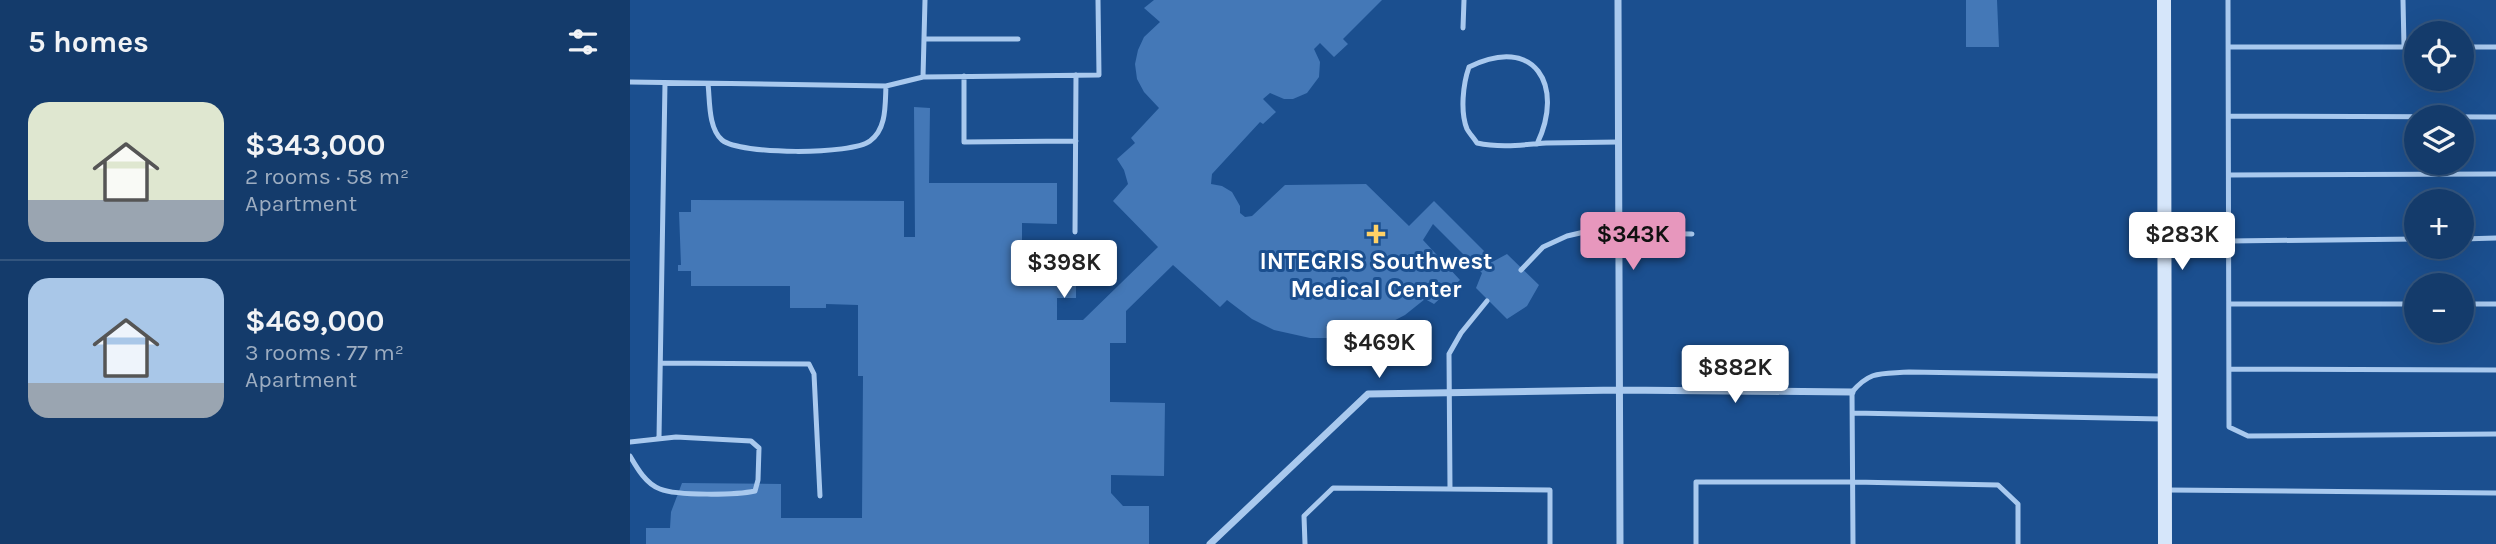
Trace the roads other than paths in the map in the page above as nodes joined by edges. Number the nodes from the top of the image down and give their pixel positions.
1 (925, 0) edge
2 (1098, 0) edge
3 (1464, 0) edge
4 (1618, 0) edge
5 (2164, 0) edge
6 (2228, 0) edge
7 (2403, 0) edge
8 (1463, 29) dead end
9 (924, 39) junction
10 (1018, 39) dead end
11 (2229, 47) junction
12 (2404, 47) joint
13 (2474, 47) edge
14 (2496, 47) edge
15 (1076, 75) junction
16 (964, 76) junction
17 (923, 77) junction
18 (630, 82) edge
19 (664, 83) junction
20 (708, 84) junction
21 (886, 86) junction
22 (2229, 116) junction
23 (2496, 117) edge
24 (1076, 141) junction
25 (1619, 142) junction
26 (1537, 144) junction
27 (2496, 174) edge
28 (2229, 175) junction
29 (1075, 232) dead end
30 (1619, 233) junction
31 (1692, 234) dead end
32 (2496, 238) edge
33 (2404, 239) edge
34 (2474, 239) edge
35 (2229, 241) junction
36 (1521, 270) dead end
37 (1487, 301) dead end
38 (2229, 304) junction
39 (2404, 304) edge
40 (2474, 304) edge
41 (2496, 304) edge
42 (662, 363) junction
43 (2229, 369) junction
44 (2496, 370) edge
45 (2165, 376) junction
46 (1619, 390) junction
47 (1450, 392) junction
48 (1852, 392) junction
49 (1853, 413) junction
50 (2165, 419) junction
51 (2496, 434) edge
52 (659, 438) junction
53 (630, 442) edge
54 (630, 456) edge
55 (1854, 482) junction
56 (1450, 489) junction
57 (2165, 490) junction
58 (2496, 493) edge
59 (820, 496) dead end
60 (1210, 544) edge
61 (1305, 544) edge
62 (1550, 544) edge
63 (1620, 544) edge
64 (1696, 544) edge
65 (1853, 544) edge
66 (2018, 544) edge
67 (2165, 544) edge

1 - 9 lane
2 - 15 lane
3 - 8 lane
4 - 25 street
5 - 45 main road
6 - 11 lane
7 - 12 lane
9 - 10 lane
9 - 17 lane
11 - 12 lane
11 - 22 lane
13 - 14 lane
15 - 16 lane
15 - 24 lane
16 - 17 lane
16 - 24 lane
17 - 21 lane
18 - 19 lane
19 - 20 lane
19 - 42 lane
20 - 21 lane
20 - 21 lane
22 - 23 lane
22 - 28 lane
24 - 29 lane
25 - 26 lane
25 - 30 street
26 - 26 lane
27 - 28 lane
28 - 35 lane
30 - 31 lane
30 - 36 lane
30 - 46 street
32 - 34 lane
33 - 35 lane
35 - 38 lane
37 - 47 lane
38 - 39 lane
38 - 43 lane
40 - 41 lane
42 - 52 lane
42 - 59 lane
43 - 44 lane
43 - 51 lane
45 - 48 lane
45 - 50 main road
46 - 47 street
46 - 48 street
46 - 63 street
47 - 56 lane
47 - 60 street
48 - 49 lane
49 - 50 lane
49 - 55 lane
50 - 57 main road
52 - 53 lane
52 - 54 lane
55 - 64 lane
55 - 65 lane
55 - 66 lane
56 - 61 lane
56 - 62 lane
57 - 58 lane
57 - 67 main road

